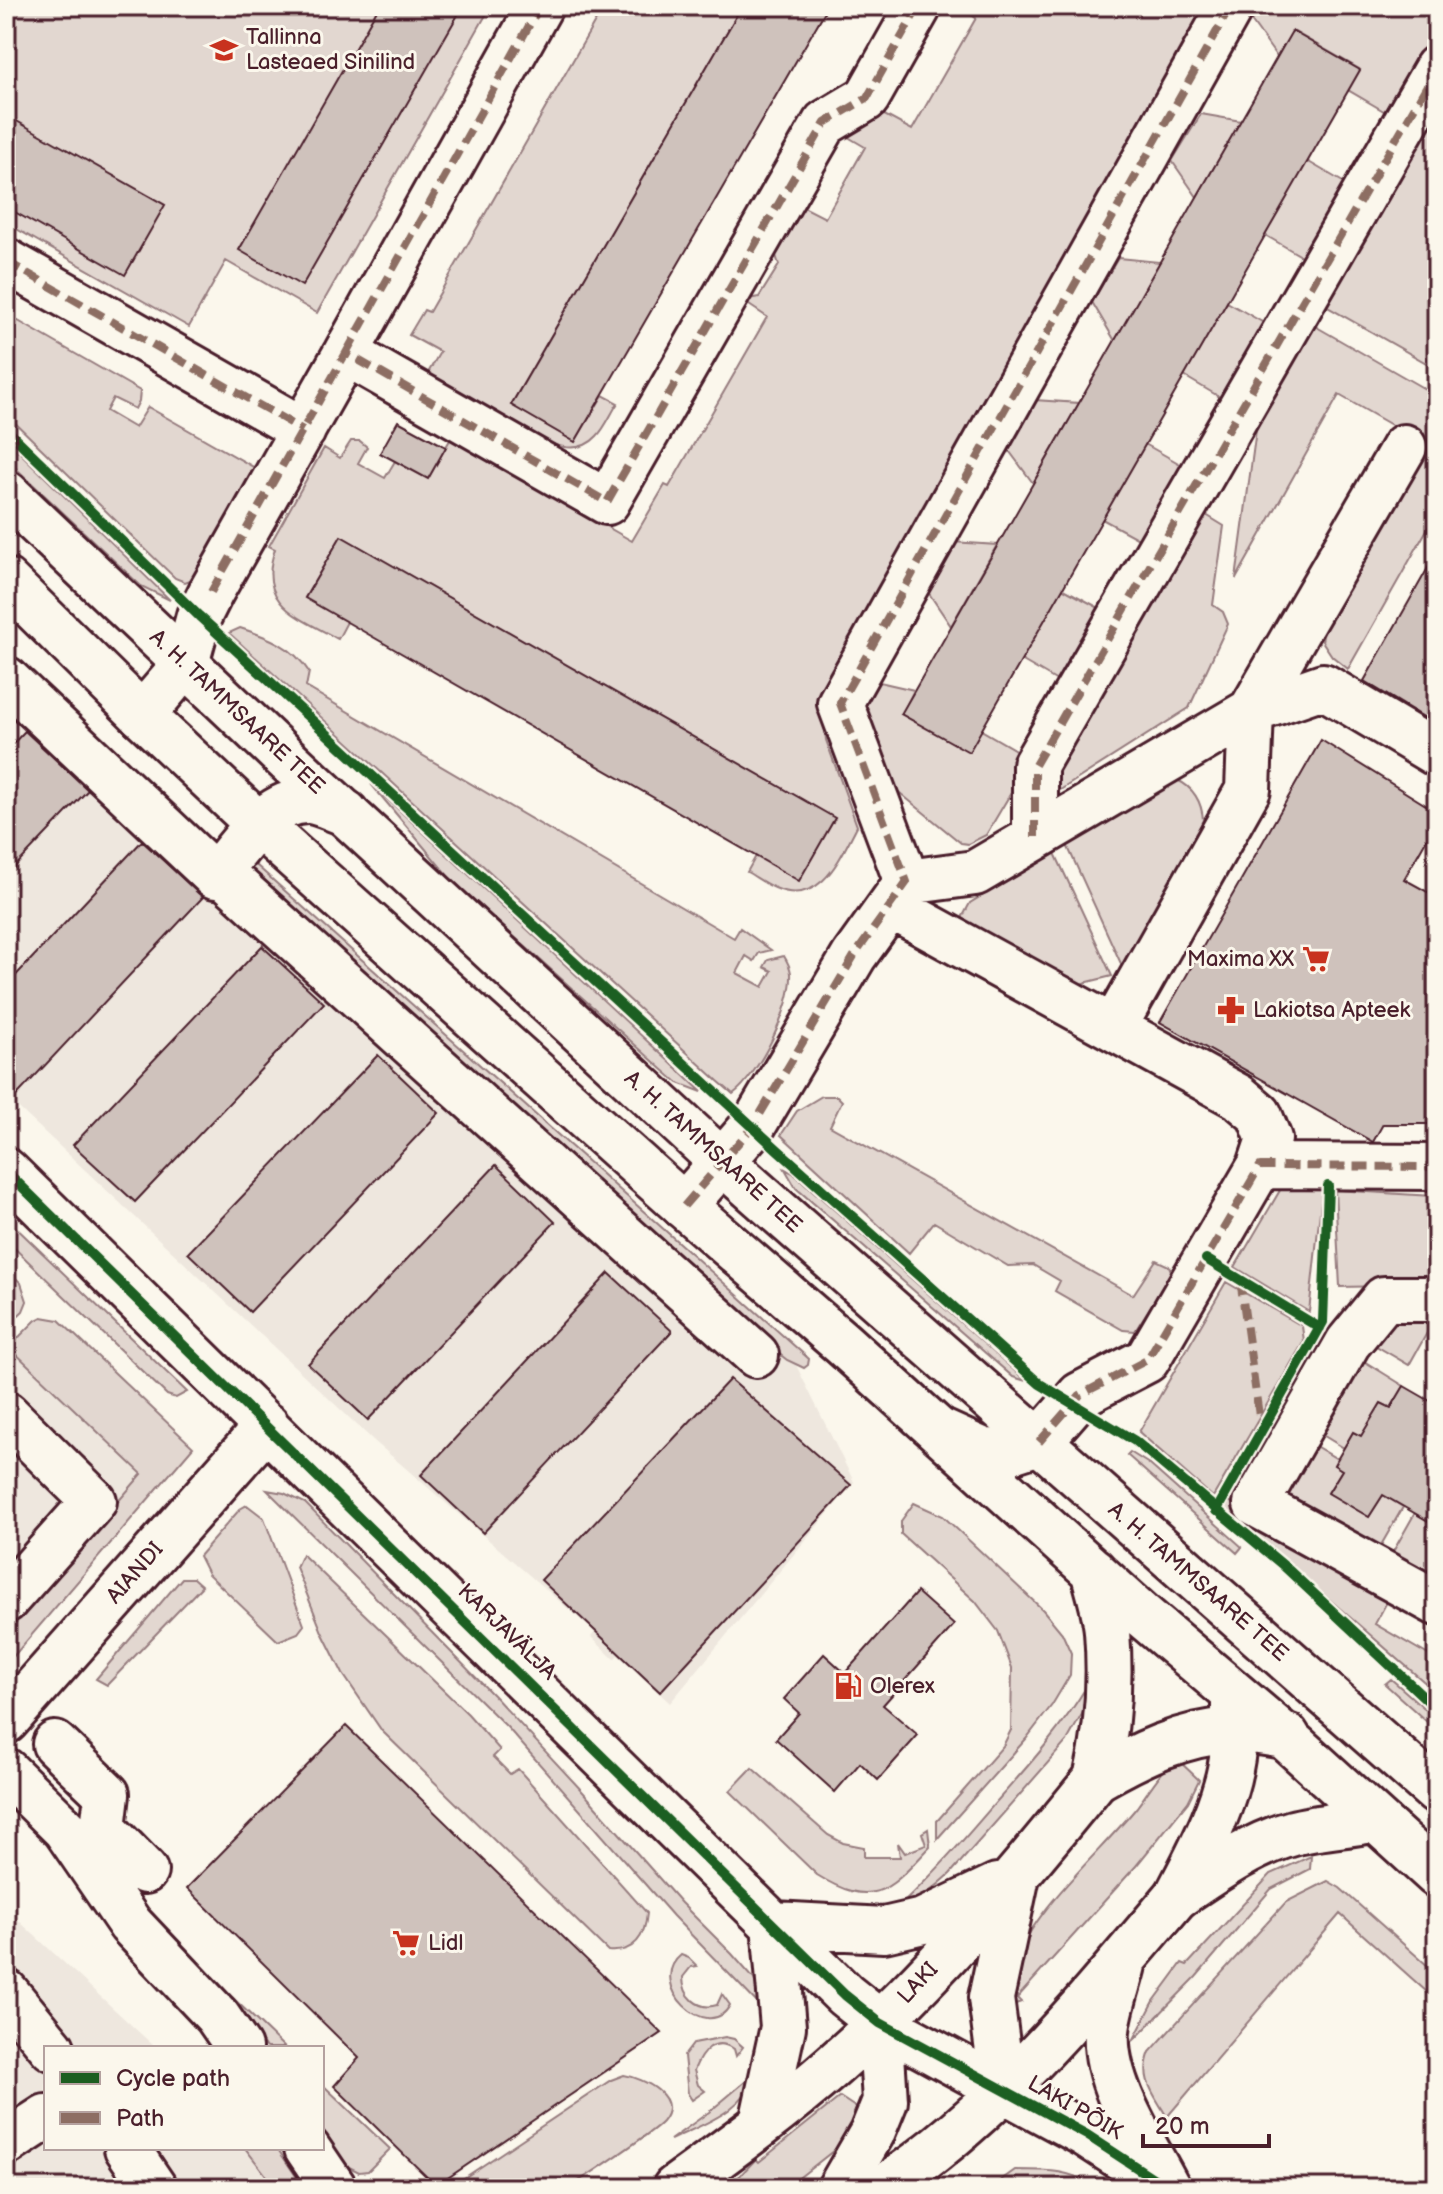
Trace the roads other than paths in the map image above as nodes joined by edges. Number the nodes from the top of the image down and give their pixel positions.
1 (540, 6) edge
2 (919, 6) edge
3 (1231, 6) edge
4 (1437, 68) edge
5 (6, 261) edge
6 (346, 353) junction
7 (303, 430) junction
8 (1404, 447) dead end
9 (6, 493) edge
10 (6, 581) edge
11 (186, 664) junction
12 (6, 679) edge
13 (1251, 711) junction
14 (142, 715) junction
15 (1437, 754) edge
16 (346, 813) junction
17 (258, 824) junction
18 (1035, 837) junction
19 (225, 865) junction
20 (899, 894) junction
21 (1114, 1027) junction
22 (722, 1162) junction
23 (1260, 1166) junction
24 (1437, 1167) edge
25 (6, 1171) edge
26 (684, 1206) junction
27 (1437, 1299) edge
28 (756, 1355) dead end
29 (6, 1414) edge
30 (267, 1426) junction
31 (942, 1432) junction
32 (1039, 1442) junction
33 (1093, 1570) junction
34 (6, 1600) edge
35 (1437, 1603) edge
36 (1229, 1609) junction
37 (13, 1699) edge
38 (1234, 1713) junction
39 (1283, 1735) junction
40 (55, 1744) dead end
41 (6, 1771) edge
42 (1096, 1779) junction
43 (1437, 1794) edge
44 (1373, 1820) junction
45 (91, 1840) junction
46 (145, 1871) dead end
47 (1437, 1875) edge
48 (1017, 1876) junction
49 (1177, 1896) junction
50 (774, 1924) junction
51 (1124, 1959) junction
52 (6, 1992) edge
53 (880, 2023) junction
54 (50, 2046) edge
55 (238, 2046) edge
56 (1003, 2090) junction
57 (44, 2118) edge
58 (762, 2123) junction
59 (6, 2143) edge
60 (128, 2150) edge
61 (308, 2150) edge
62 (154, 2188) edge
63 (334, 2188) edge
64 (675, 2188) edge
65 (840, 2188) edge
66 (883, 2188) edge
67 (1168, 2188) edge

1 - 6 street
2 - 6 street
3 - 20 street
4 - 18 street
5 - 7 street
6 - 7 street
7 - 11 street
8 - 13 street
9 - 11 street, A. H. TAMMSAARE TEE
10 - 14 street
11 - 14 street
11 - 16 street, A. H. TAMMSAARE TEE
12 - 19 street
13 - 15 street
13 - 18 street
13 - 21 street
14 - 17 street
16 - 17 street
16 - 22 street, A. H. TAMMSAARE TEE
17 - 19 street
17 - 26 street
18 - 20 street
19 - 28 street
20 - 21 street
20 - 22 street
21 - 23 street
22 - 26 street
22 - 32 street, A. H. TAMMSAARE TEE
23 - 24 street
23 - 32 street
25 - 30 street, KARJAVÄLJA
26 - 31 street
27 - 35 street
29 - 34 street
30 - 37 street, AIANDI
30 - 50 street, KARJAVÄLJA
31 - 32 street
31 - 33 street
32 - 36 street, A. H. TAMMSAARE TEE
33 - 38 street
33 - 42 street
36 - 38 street
36 - 43 street, A. H. TAMMSAARE TEE
38 - 39 street
38 - 42 street
38 - 49 street
39 - 43 street
39 - 44 street
40 - 45 street
41 - 45 street
42 - 48 street, LAKI
44 - 47 street
44 - 49 street
45 - 46 street
45 - 55 street
48 - 50 street
48 - 53 street, LAKI
48 - 56 street
49 - 51 street
50 - 53 street, KARJAVÄLJA
50 - 58 street
51 - 56 street
51 - 67 street
52 - 54 street
53 - 56 street, KARJAVÄLJA
53 - 58 street, LAKI
53 - 65 street
56 - 66 street
56 - 67 street, LAKI PÕIK
57 - 59 street
58 - 64 street, LAKI
60 - 62 street
61 - 63 street

